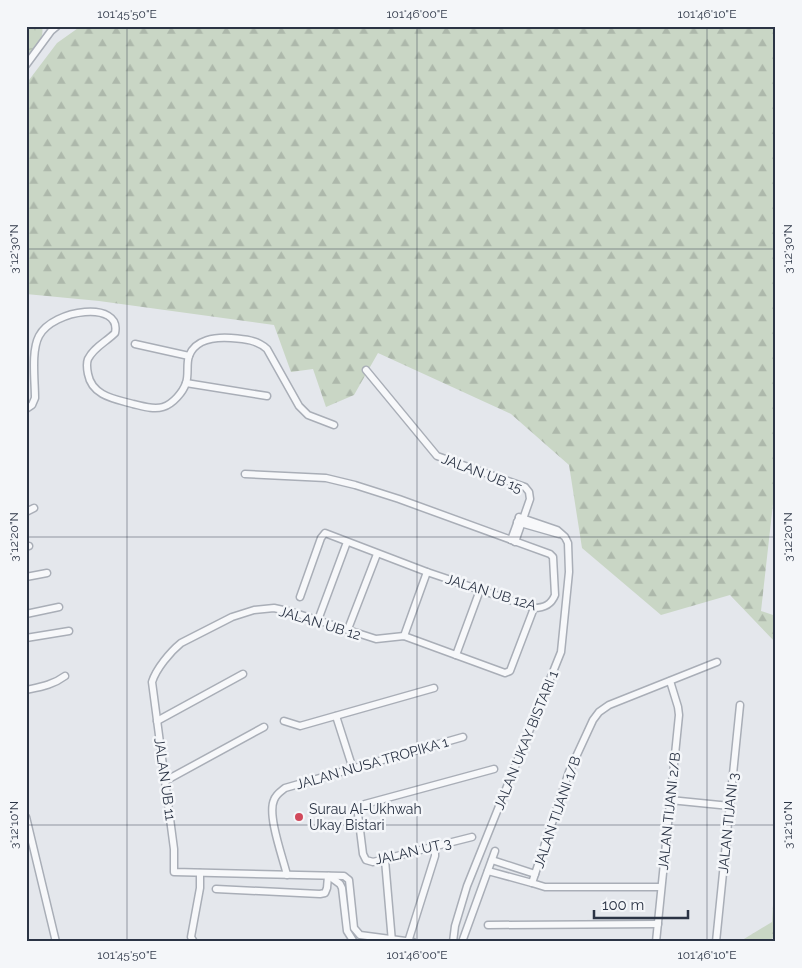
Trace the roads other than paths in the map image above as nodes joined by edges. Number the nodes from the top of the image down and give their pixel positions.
1 (57, 26) edge
2 (49, 28) edge
3 (26, 65) edge
4 (135, 344) dead end
5 (189, 356) junction
6 (366, 370) dead end
7 (186, 383) junction
8 (267, 396) dead end
9 (26, 409) edge
10 (334, 426) dead end
11 (245, 474) dead end
12 (34, 508) dead end
13 (26, 512) edge
14 (521, 520) junction
15 (513, 541) junction
16 (347, 542) junction
17 (377, 554) junction
18 (427, 572) junction
19 (47, 573) dead end
20 (26, 577) edge
21 (480, 590) junction
22 (300, 597) dead end
23 (59, 607) dead end
24 (534, 608) junction
25 (26, 614) edge
26 (318, 620) junction
27 (348, 629) junction
28 (69, 631) dead end
29 (404, 636) junction
30 (26, 638) edge
31 (456, 655) junction
32 (717, 662) dead end
33 (243, 674) dead end
34 (65, 676) dead end
35 (670, 681) junction
36 (152, 682) joint
37 (434, 688) dead end
38 (26, 690) edge
39 (740, 705) dead end
40 (336, 716) junction
41 (157, 721) junction
42 (284, 721) dead end
43 (264, 727) dead end
44 (462, 737) dead end
45 (353, 769) junction
46 (494, 769) dead end
47 (165, 781) junction
48 (670, 800) junction
49 (730, 806) junction
50 (26, 817) edge
51 (472, 837) dead end
52 (435, 848) junction
53 (495, 851) dead end
54 (35, 853) junction
55 (26, 855) edge
56 (385, 860) junction
57 (492, 860) junction
58 (514, 867) junction
59 (488, 871) junction
60 (200, 872) junction
61 (287, 874) junction
62 (535, 874) junction
63 (328, 876) junction
64 (511, 878) junction
65 (532, 883) junction
66 (662, 886) junction
67 (216, 890) dead end
68 (658, 924) junction
69 (488, 926) dead end
70 (392, 940) edge
71 (56, 942) edge
72 (194, 942) edge
73 (354, 942) edge
74 (408, 942) edge
75 (413, 942) edge
76 (453, 942) edge
77 (461, 942) edge
78 (656, 942) edge
79 (716, 942) edge

1 - 2 street
2 - 3 street
4 - 5 street
5 - 7 street
5 - 10 street
6 - 14 street, JALAN UB 15
7 - 8 street
7 - 9 street
11 - 15 street, JALAN UB 12A
12 - 13 street
14 - 15 street, JALAN UB 15
14 - 76 street, JALAN UKAY BISTARI 1
15 - 24 street, JALAN UB 12A
16 - 17 street, JALAN UB 12A
16 - 22 street, JALAN UB 12A
16 - 26 street
17 - 18 street, JALAN UB 12A
17 - 27 street
18 - 21 street, JALAN UB 12A
18 - 29 street
19 - 20 street
21 - 24 street, JALAN UB 12A
21 - 31 street
23 - 25 street
24 - 31 street, JALAN UB 12
26 - 27 street, JALAN UB 12
26 - 36 street, JALAN UB 12
27 - 29 street, JALAN UB 12
28 - 30 street
29 - 31 street, JALAN UB 12
32 - 35 street, JALAN TIJANI 1/B
33 - 41 street
34 - 38 street
35 - 48 street, JALAN TIJANI 2/B
35 - 62 street, JALAN TIJANI 1/B
36 - 41 street, JALAN UB 11
37 - 40 street
39 - 49 street, JALAN TIJANI 3
40 - 42 street
40 - 45 street
41 - 47 street, JALAN UB 11
43 - 47 street
44 - 45 street, JALAN NUSA TROPIKA 1
45 - 61 street, JALAN NUSA TROPIKA 1
46 - 56 street, JALAN UT 3
47 - 60 street, JALAN UB 11
48 - 49 street
48 - 66 street, JALAN TIJANI 2/B
49 - 79 street, JALAN TIJANI 3
50 - 54 street
51 - 52 street, JALAN UT 3
52 - 56 street, JALAN UT 3
52 - 74 street
53 - 57 street
54 - 55 street
54 - 71 street
56 - 70 street
57 - 58 street
57 - 59 street
58 - 62 street
58 - 64 street
59 - 64 street
59 - 77 street
60 - 61 street
60 - 72 street
61 - 63 street
62 - 65 street, JALAN TIJANI 1/B
63 - 67 street
63 - 70 street
63 - 73 street
64 - 65 street
65 - 66 street, JALAN TIJANI 1/B
66 - 68 street, JALAN TIJANI 2/B
68 - 69 street
68 - 78 street, JALAN TIJANI 2/B
70 - 74 street
74 - 75 street

